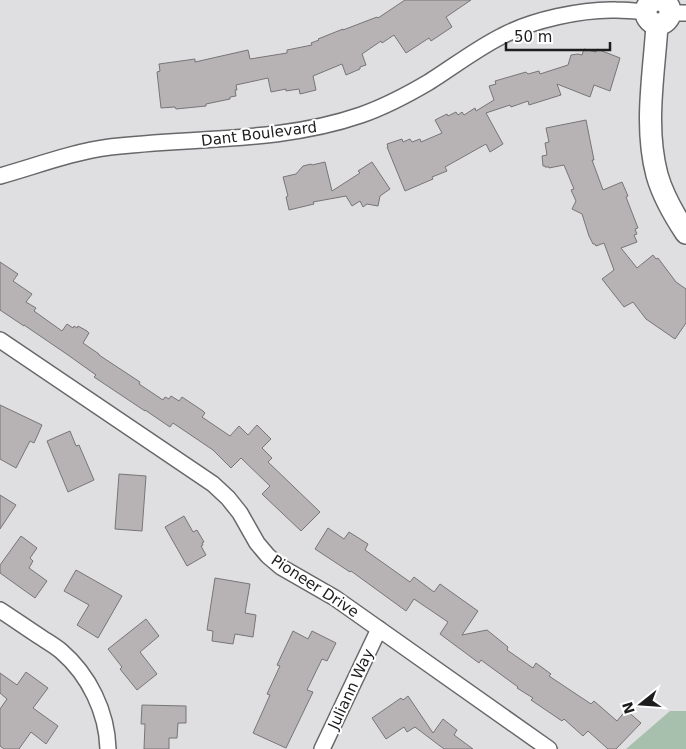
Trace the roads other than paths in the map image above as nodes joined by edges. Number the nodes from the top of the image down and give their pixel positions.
1 (663, 10) edge
2 (0, 176) edge
3 (686, 234) edge
4 (0, 340) edge
5 (0, 610) edge
6 (379, 629) junction
7 (108, 749) edge
8 (322, 749) edge
9 (549, 749) edge

1 - 2 street, Dant Boulevard
1 - 3 street
4 - 6 street, Pioneer Drive
5 - 7 street
6 - 8 street, Juliann Way
6 - 9 street, Pioneer Drive

